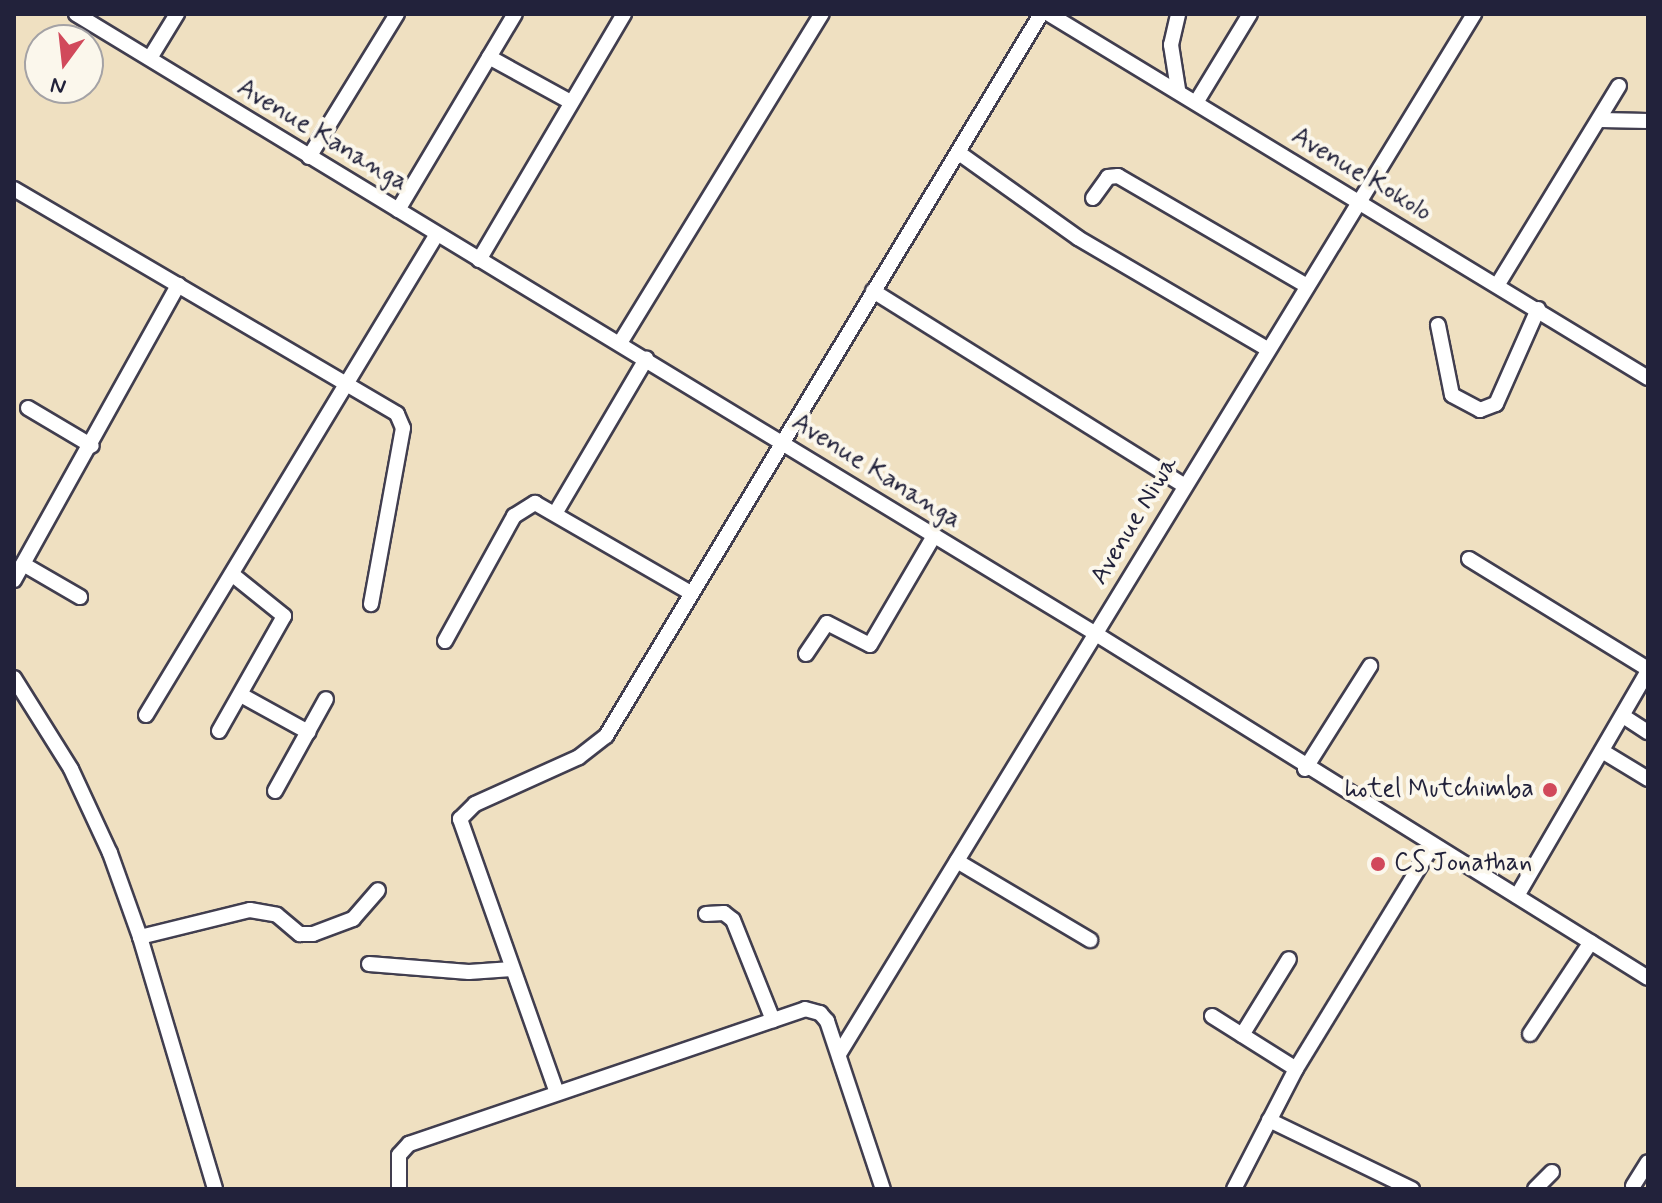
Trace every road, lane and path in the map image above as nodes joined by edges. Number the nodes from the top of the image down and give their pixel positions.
1 (76, 14) edge
2 (177, 14) edge
3 (397, 14) edge
4 (515, 14) edge
5 (624, 14) edge
6 (822, 14) edge
7 (1041, 14) edge
8 (1049, 14) edge
9 (1178, 14) edge
10 (1250, 14) edge
11 (1474, 14) edge
12 (1068, 19) edge
13 (489, 57) junction
14 (150, 58) junction
15 (1619, 86) dead end
16 (1178, 89) junction
17 (1197, 101) junction
18 (571, 102) junction
19 (1601, 120) junction
20 (1648, 121) edge
21 (959, 153) junction
22 (309, 157) junction
23 (15, 193) edge
24 (1093, 198) dead end
25 (1356, 202) junction
26 (398, 210) junction
27 (437, 234) junction
28 (479, 260) junction
29 (1498, 284) junction
30 (178, 285) junction
31 (1307, 286) junction
32 (873, 291) junction
33 (1538, 309) junction
34 (1438, 325) dead end
35 (620, 343) junction
36 (1267, 349) junction
37 (646, 359) junction
38 (1648, 378) edge
39 (348, 385) junction
40 (28, 408) dead end
41 (784, 444) junction
42 (92, 446) junction
43 (1184, 485) junction
44 (556, 512) junction
45 (934, 536) junction
46 (1469, 559) dead end
47 (23, 564) junction
48 (233, 575) junction
49 (14, 580) edge
50 (691, 593) junction
51 (80, 597) dead end
52 (371, 604) dead end
53 (1096, 634) junction
54 (445, 641) dead end
55 (806, 654) dead end
56 (1370, 666) dead end
57 (1648, 670) edge
58 (14, 678) edge
59 (241, 695) junction
60 (326, 699) dead end
61 (146, 715) dead end
62 (1623, 716) junction
63 (219, 731) dead end
64 (308, 732) junction
65 (1648, 732) edge
66 (1602, 751) junction
67 (1305, 769) junction
68 (1648, 779) edge
69 (275, 791) dead end
70 (1432, 846) junction
71 (957, 861) junction
72 (378, 890) dead end
73 (1517, 896) junction
74 (706, 914) dead end
75 (140, 937) junction
76 (1090, 940) dead end
77 (1591, 942) junction
78 (1289, 959) dead end
79 (369, 964) dead end
80 (512, 969) junction
81 (1648, 978) edge
82 (1212, 1016) dead end
83 (773, 1020) junction
84 (1530, 1034) dead end
85 (1242, 1035) junction
86 (839, 1054) junction
87 (1296, 1069) junction
88 (557, 1093) junction
89 (1269, 1120) junction
90 (1648, 1162) edge
91 (1552, 1172) dead end
92 (1633, 1186) dead end
93 (215, 1189) edge
94 (399, 1189) edge
95 (883, 1189) edge
96 (1234, 1189) edge
97 (1412, 1189) edge
98 (1535, 1189) edge

1 - 14 street, Avenue Kananga
2 - 14 street
3 - 22 street
4 - 13 street
5 - 18 street
6 - 35 street
7 - 21 street
8 - 12 street, Avenue Kokolo
9 - 16 street
10 - 17 street
11 - 25 street, Avenue Niwa
12 - 16 street, Avenue Kokolo
13 - 18 street
13 - 26 street
14 - 22 street, Avenue Kananga
15 - 19 street
16 - 17 street, Avenue Kokolo
17 - 25 street, Avenue Kokolo
18 - 28 street
19 - 20 street
19 - 29 street
21 - 32 street
21 - 36 street
22 - 26 street, Avenue Kananga
23 - 30 street
24 - 31 street
25 - 29 street, Avenue Kokolo
25 - 31 street, Avenue Niwa
26 - 27 street, Avenue Kananga
27 - 28 street, Avenue Kananga
27 - 39 street
28 - 35 street, Avenue Kananga
29 - 33 street, Avenue Kokolo
30 - 39 street
30 - 42 street
31 - 36 street, Avenue Niwa
32 - 41 street
32 - 43 street
33 - 34 street
33 - 38 street, Avenue Kokolo
35 - 37 street, Avenue Kananga
36 - 43 street, Avenue Niwa
37 - 41 street, Avenue Kananga
37 - 44 street
39 - 48 street
39 - 52 street
40 - 42 street
41 - 45 street, Avenue Kananga
41 - 50 street
42 - 47 street
43 - 53 street, Avenue Niwa
44 - 50 street
44 - 54 street
45 - 53 street, Avenue Kananga
45 - 55 street
46 - 57 street
47 - 49 street
47 - 51 street
48 - 59 street
48 - 61 street
50 - 80 street
53 - 67 street, Avenue Kananga
53 - 71 street, Avenue Niwa
56 - 67 street
57 - 62 street
58 - 75 street
59 - 63 street
59 - 64 street
60 - 64 street
62 - 65 street
62 - 66 street
64 - 69 street
66 - 68 street
66 - 73 street
67 - 70 street, Avenue Kananga
70 - 73 street, Avenue Kananga
70 - 87 street
71 - 76 street
71 - 86 street, Avenue Niwa
72 - 75 street
73 - 77 street, Avenue Kananga
74 - 83 street
75 - 93 street
77 - 81 street, Avenue Kananga
77 - 84 street
78 - 85 street
79 - 80 street
80 - 88 street
82 - 85 street
83 - 86 street
83 - 88 street
85 - 87 street
86 - 95 street
87 - 89 street
88 - 94 street
89 - 96 street
89 - 97 street
90 - 92 street
91 - 98 street

